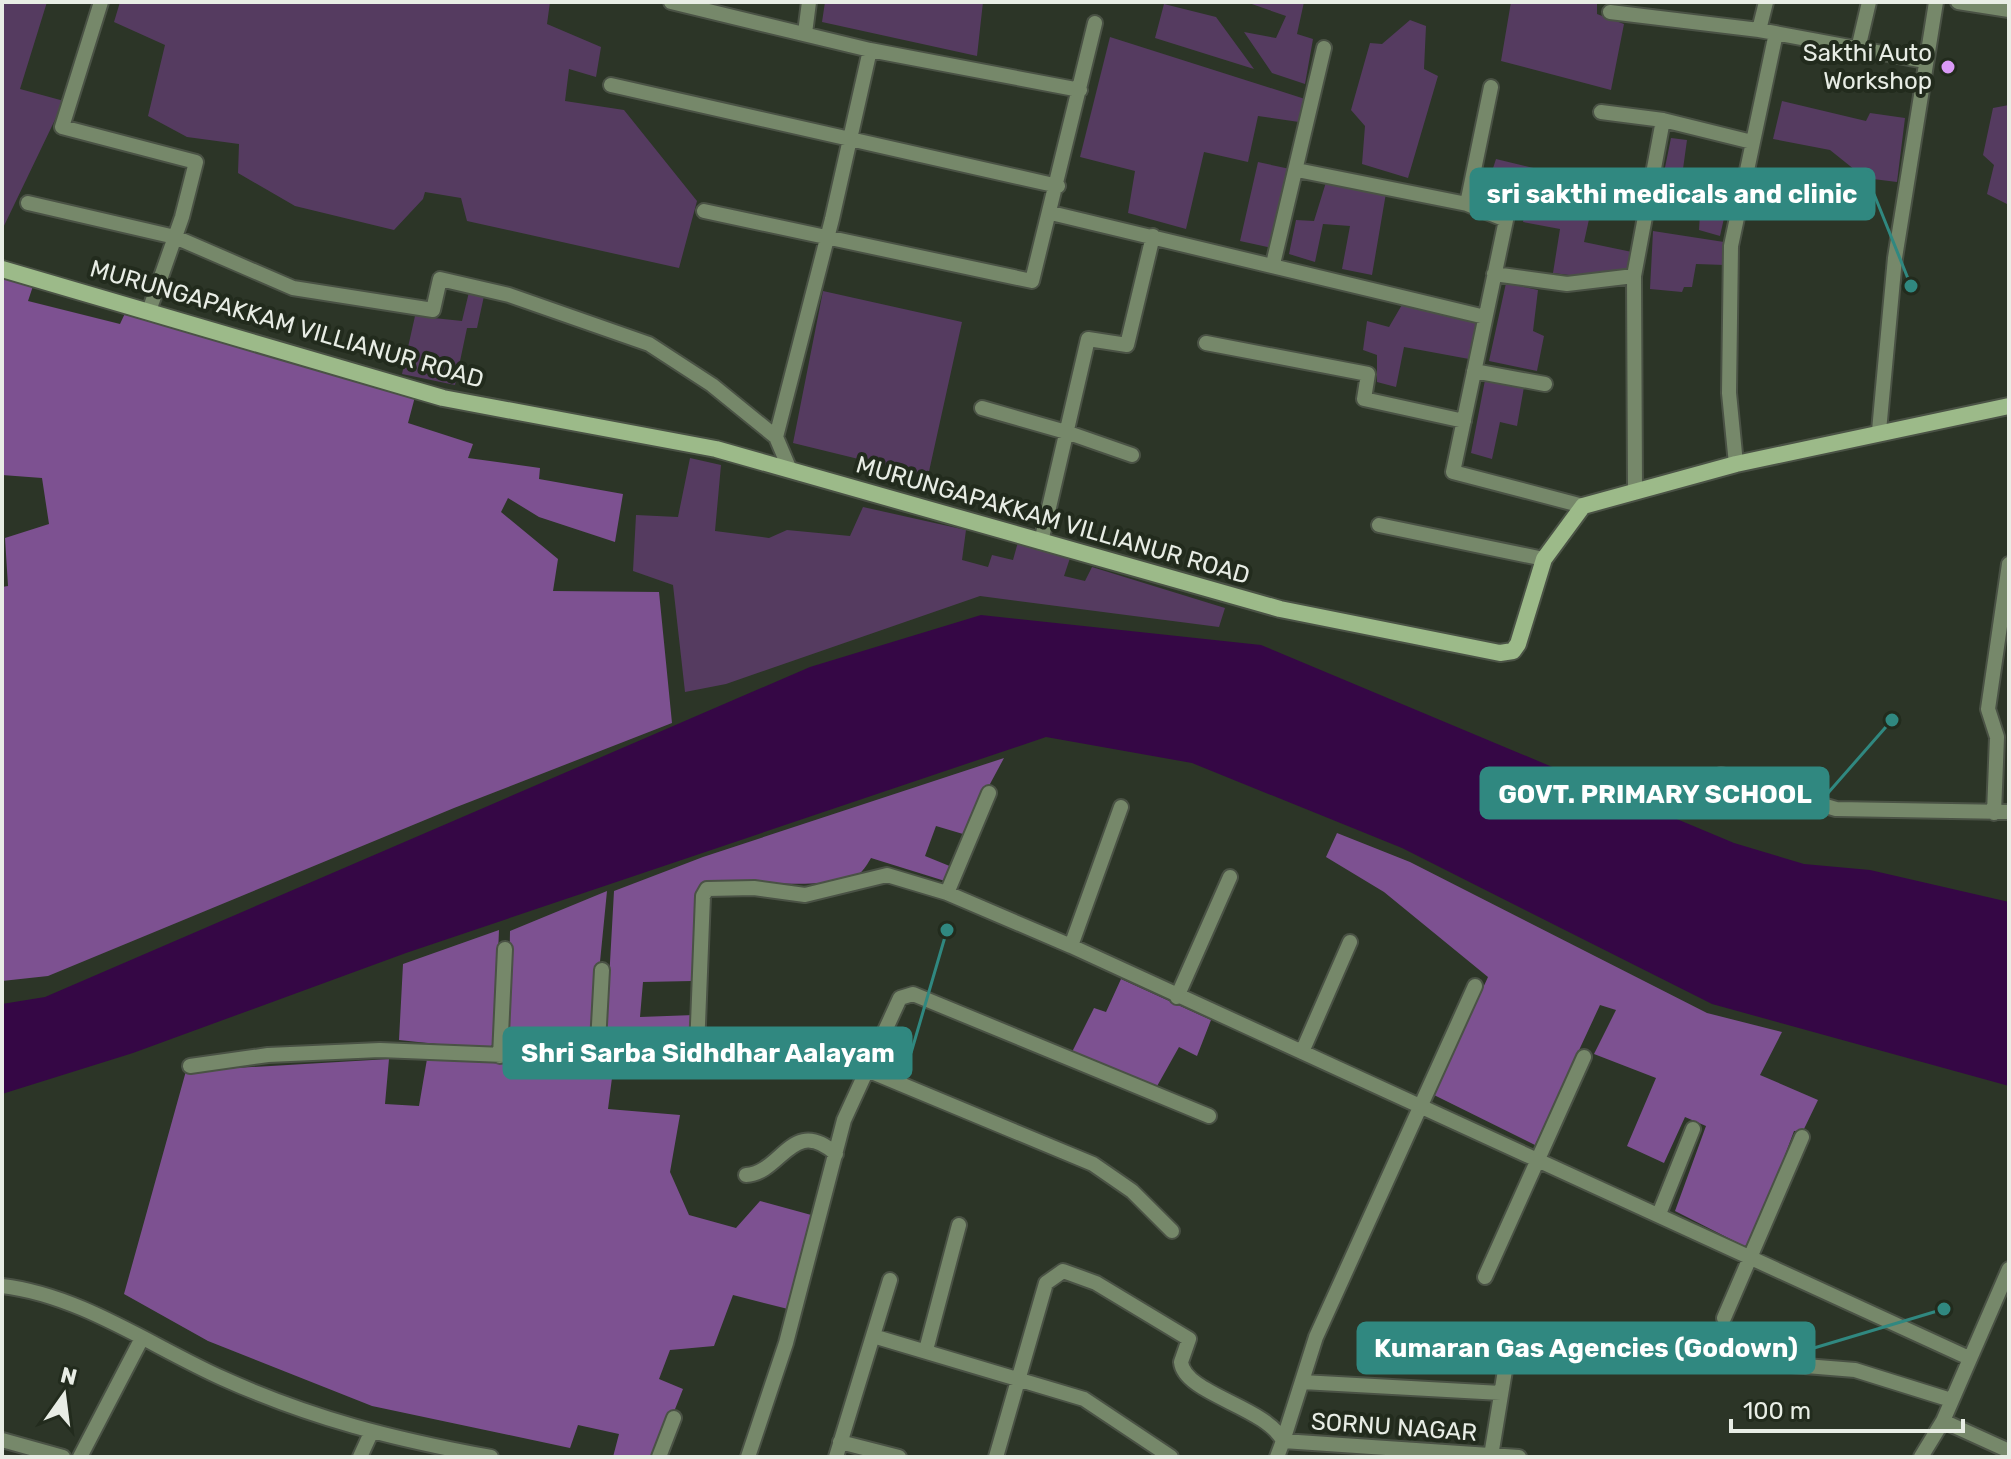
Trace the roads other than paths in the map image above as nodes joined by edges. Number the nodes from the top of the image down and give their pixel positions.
1 (101, 2) edge
2 (671, 2) edge
3 (809, 2) edge
4 (1766, 2) edge
5 (1869, 2) edge
6 (1936, 2) edge
7 (1958, 2) edge
8 (2009, 10) edge
9 (1610, 12) dead end
10 (1095, 23) dead end
11 (1759, 30) junction
12 (805, 33) junction
13 (1776, 33) junction
14 (1324, 48) dead end
15 (1858, 49) junction
16 (870, 50) junction
17 (1925, 61) junction
18 (611, 85) dead end
19 (1491, 87) dead end
20 (1080, 90) junction
21 (1601, 112) dead end
22 (1663, 120) junction
23 (850, 140) junction
24 (1752, 142) junction
25 (1297, 170) junction
26 (1058, 186) junction
27 (28, 203) dead end
28 (1467, 204) junction
29 (704, 211) dead end
30 (1051, 213) junction
31 (1153, 236) junction
32 (175, 237) junction
33 (827, 239) junction
34 (1273, 264) junction
35 (2, 269) edge
36 (1494, 274) junction
37 (1634, 276) junction
38 (149, 311) junction
39 (1485, 317) junction
40 (1206, 343) dead end
41 (1474, 371) junction
42 (1545, 384) dead end
43 (2009, 406) edge
44 (982, 408) dead end
45 (1464, 421) junction
46 (1879, 431) junction
47 (1066, 432) junction
48 (776, 437) junction
49 (1132, 455) dead end
50 (1736, 464) junction
51 (790, 470) junction
52 (1635, 491) junction
53 (1583, 506) junction
54 (1379, 525) dead end
55 (1041, 542) junction
56 (1544, 559) junction
57 (2009, 564) edge
58 (2003, 737) edge
59 (1721, 775) dead end
60 (989, 793) dead end
61 (1121, 807) dead end
62 (2002, 812) edge
63 (1230, 877) dead end
64 (947, 893) junction
65 (1350, 942) dead end
66 (1071, 946) junction
67 (505, 949) dead end
68 (602, 970) dead end
69 (1475, 986) dead end
70 (1177, 997) junction
71 (1302, 1052) junction
72 (500, 1056) junction
73 (1584, 1057) dead end
74 (597, 1061) junction
75 (190, 1066) dead end
76 (867, 1070) junction
77 (1420, 1104) junction
78 (1209, 1116) dead end
79 (1693, 1129) dead end
80 (1802, 1137) dead end
81 (836, 1154) junction
82 (1537, 1162) junction
83 (746, 1175) dead end
84 (1659, 1214) junction
85 (959, 1225) dead end
86 (1172, 1231) dead end
87 (1751, 1258) junction
88 (2009, 1269) edge
89 (1485, 1277) dead end
90 (890, 1280) dead end
91 (2, 1286) edge
92 (1724, 1318) dead end
93 (873, 1336) junction
94 (141, 1340) junction
95 (926, 1350) junction
96 (1969, 1358) junction
97 (1020, 1378) junction
98 (1302, 1382) junction
99 (1501, 1393) junction
100 (1951, 1400) junction
101 (674, 1418) dead end
102 (1943, 1421) junction
103 (371, 1433) junction
104 (2, 1440) edge
105 (1283, 1441) junction
106 (840, 1442) junction
107 (2009, 1451) edge
108 (1491, 1456) edge
109 (63, 1457) edge
110 (80, 1457) edge
111 (360, 1457) edge
112 (491, 1457) edge
113 (659, 1457) edge
114 (748, 1457) edge
115 (836, 1457) edge
116 (899, 1457) edge
117 (996, 1457) edge
118 (1171, 1457) edge
119 (1277, 1457) edge
120 (1519, 1457) edge
121 (1921, 1457) edge

1 - 32 street
2 - 12 street
3 - 12 street
4 - 11 street
5 - 15 street
6 - 17 street
7 - 8 street
9 - 11 street
10 - 20 street
11 - 13 street
12 - 16 street
13 - 15 street
13 - 24 street
14 - 25 street
15 - 17 street
16 - 20 street
16 - 23 street
17 - 46 street
18 - 23 street
19 - 28 street
20 - 26 street
21 - 22 street
22 - 24 street
22 - 37 street
23 - 26 street
23 - 33 street
24 - 50 street
25 - 28 street
25 - 34 street
26 - 30 street
27 - 32 street
28 - 36 street
29 - 33 street
30 - 31 street
30 - 33 street
31 - 34 street
31 - 47 street
32 - 38 street
32 - 48 street
33 - 48 street
34 - 39 street
35 - 38 main road, MURUNGAPAKKAM VILLIANUR ROAD
36 - 37 street
36 - 39 street
37 - 52 street
38 - 51 main road, MURUNGAPAKKAM VILLIANUR ROAD
39 - 41 street
40 - 45 street
41 - 42 street
41 - 45 street
43 - 46 main road
44 - 47 street
45 - 53 street
46 - 50 main road
47 - 49 street
47 - 55 street
48 - 51 street
50 - 52 main road
51 - 55 main road, MURUNGAPAKKAM VILLIANUR ROAD
52 - 53 main road
53 - 56 main road, MURUNGAPAKKAM VILLIANUR ROAD
54 - 56 street
55 - 56 main road, MURUNGAPAKKAM VILLIANUR ROAD
57 - 58 street
58 - 62 street
59 - 62 street
60 - 64 street
61 - 66 street
63 - 70 street
64 - 66 street
64 - 74 street
65 - 71 street
66 - 70 street
67 - 72 street
68 - 74 street
69 - 77 street
70 - 71 street
71 - 77 street
72 - 74 street
72 - 75 street
73 - 82 street
76 - 78 street
76 - 81 street
76 - 86 street
77 - 82 street
77 - 98 street
79 - 84 street
80 - 87 street
81 - 83 street
81 - 114 street
82 - 84 street
82 - 89 street
84 - 87 street
85 - 95 street
87 - 92 street
87 - 96 street
88 - 96 street
90 - 93 street
91 - 94 street
93 - 95 street
93 - 106 street
94 - 103 street
94 - 110 street
95 - 97 street
96 - 100 street
97 - 105 street
97 - 117 street
97 - 118 street
98 - 99 street
98 - 105 street
99 - 100 street
99 - 108 street
100 - 102 street
101 - 113 street
102 - 107 street
102 - 121 street
103 - 111 street
103 - 112 street
104 - 109 street
105 - 108 street, SORNU NAGAR
105 - 119 street, SORNU NAGAR
106 - 115 street
106 - 116 street
108 - 120 street, SORNU NAGAR

